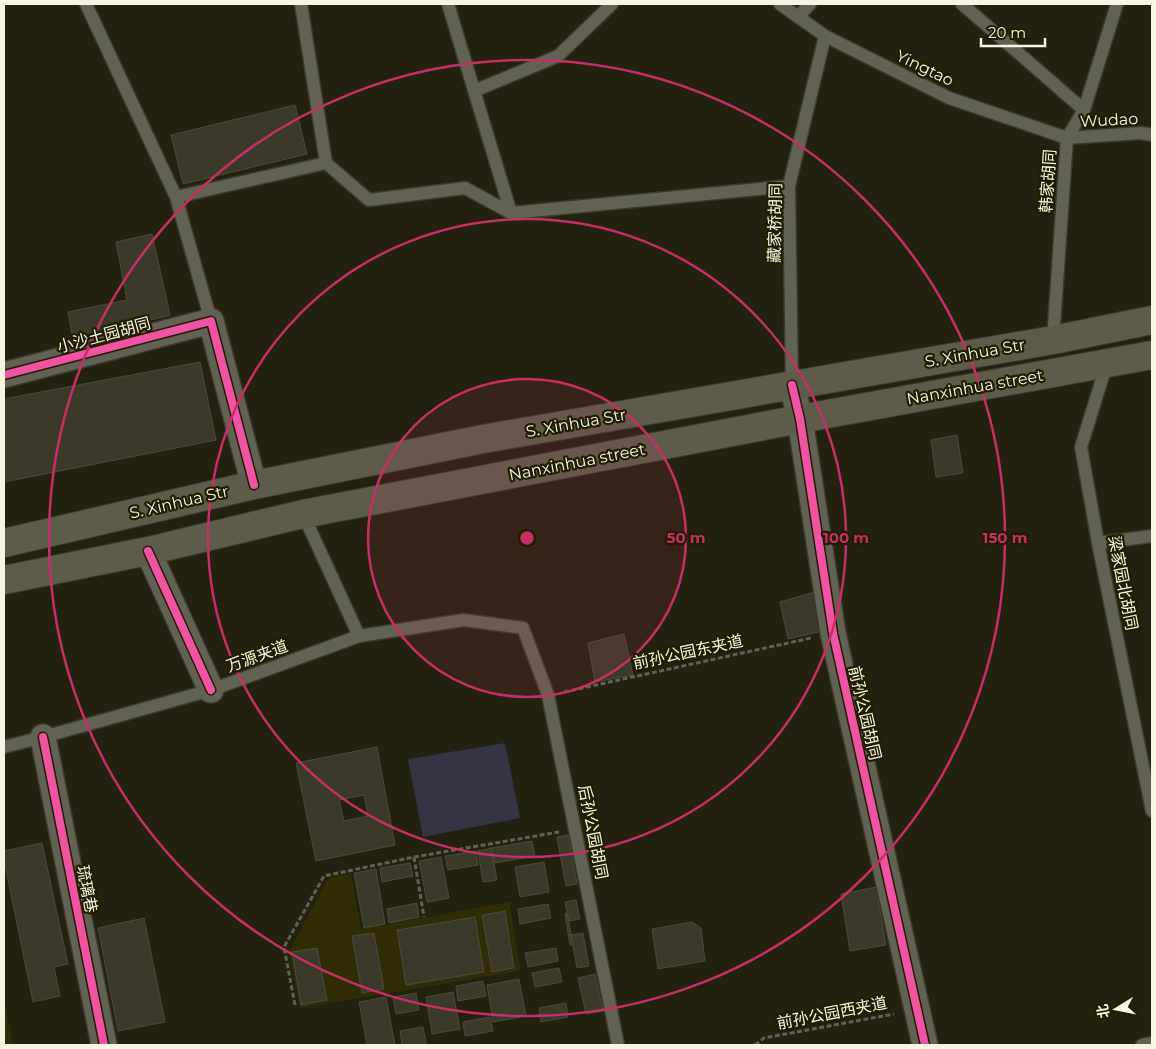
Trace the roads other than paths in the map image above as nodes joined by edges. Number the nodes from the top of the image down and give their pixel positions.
1 (86, 4) edge
2 (301, 4) edge
3 (448, 4) edge
4 (612, 4) edge
5 (780, 4) edge
6 (810, 4) edge
7 (962, 4) edge
8 (1117, 4) edge
9 (798, 17) junction
10 (825, 36) junction
11 (474, 91) junction
12 (1084, 110) junction
13 (1152, 135) edge
14 (1067, 138) junction
15 (326, 163) junction
16 (789, 186) junction
17 (176, 197) junction
18 (511, 213) junction
19 (1152, 320) edge
20 (211, 321) junction
21 (1053, 340) junction
22 (1152, 355) edge
23 (1108, 363) junction
24 (4, 375) edge
25 (792, 385) junction
26 (800, 419) junction
27 (254, 485) junction
28 (303, 514) junction
29 (1152, 536) edge
30 (4, 543) edge
31 (1098, 543) junction
32 (148, 551) junction
33 (4, 580) edge
34 (524, 628) joint
35 (359, 636) junction
36 (211, 690) junction
37 (43, 738) junction
38 (4, 747) edge
39 (1152, 811) edge
40 (1152, 1043) edge
41 (104, 1045) edge
42 (618, 1045) edge
43 (925, 1045) edge
44 (1142, 1045) edge

1 - 17 lane
2 - 15 lane
3 - 11 lane
4 - 11 lane
5 - 9 lane, Yingtao
6 - 9 lane
7 - 12 lane
8 - 12 lane, 韩家胡同
9 - 10 lane, Yingtao
10 - 14 lane, Yingtao
10 - 16 lane, 藏家桥胡同
11 - 18 lane
12 - 14 lane, 韩家胡同
13 - 14 lane, Wudao
14 - 21 lane, 韩家胡同
15 - 17 lane
15 - 18 lane
16 - 18 lane
16 - 25 lane, 藏家桥胡同
17 - 20 lane
19 - 21 main road, S. Xinhua Str
20 - 24 street, 小沙土园胡同
20 - 27 street
21 - 25 main road, S. Xinhua Str
22 - 23 main road, Nanxinhua street
23 - 26 main road, Nanxinhua street
23 - 31 lane, 梁家园北胡同
25 - 26 street, 前孙公园胡同
25 - 27 main road, S. Xinhua Str
26 - 28 main road, Nanxinhua street
26 - 43 street, 前孙公园胡同
27 - 30 main road, S. Xinhua Str
28 - 32 main road, Nanxinhua street
28 - 35 lane
29 - 31 lane
31 - 39 lane, 梁家园北胡同
32 - 33 main road, Nanxinhua street
32 - 36 street
34 - 35 lane, 万源夹道
34 - 42 lane, 后孙公园胡同
35 - 36 lane, 万源夹道
36 - 37 lane, 万源夹道
37 - 38 lane, 万源夹道
37 - 41 street, 琉璃巷
40 - 44 lane

